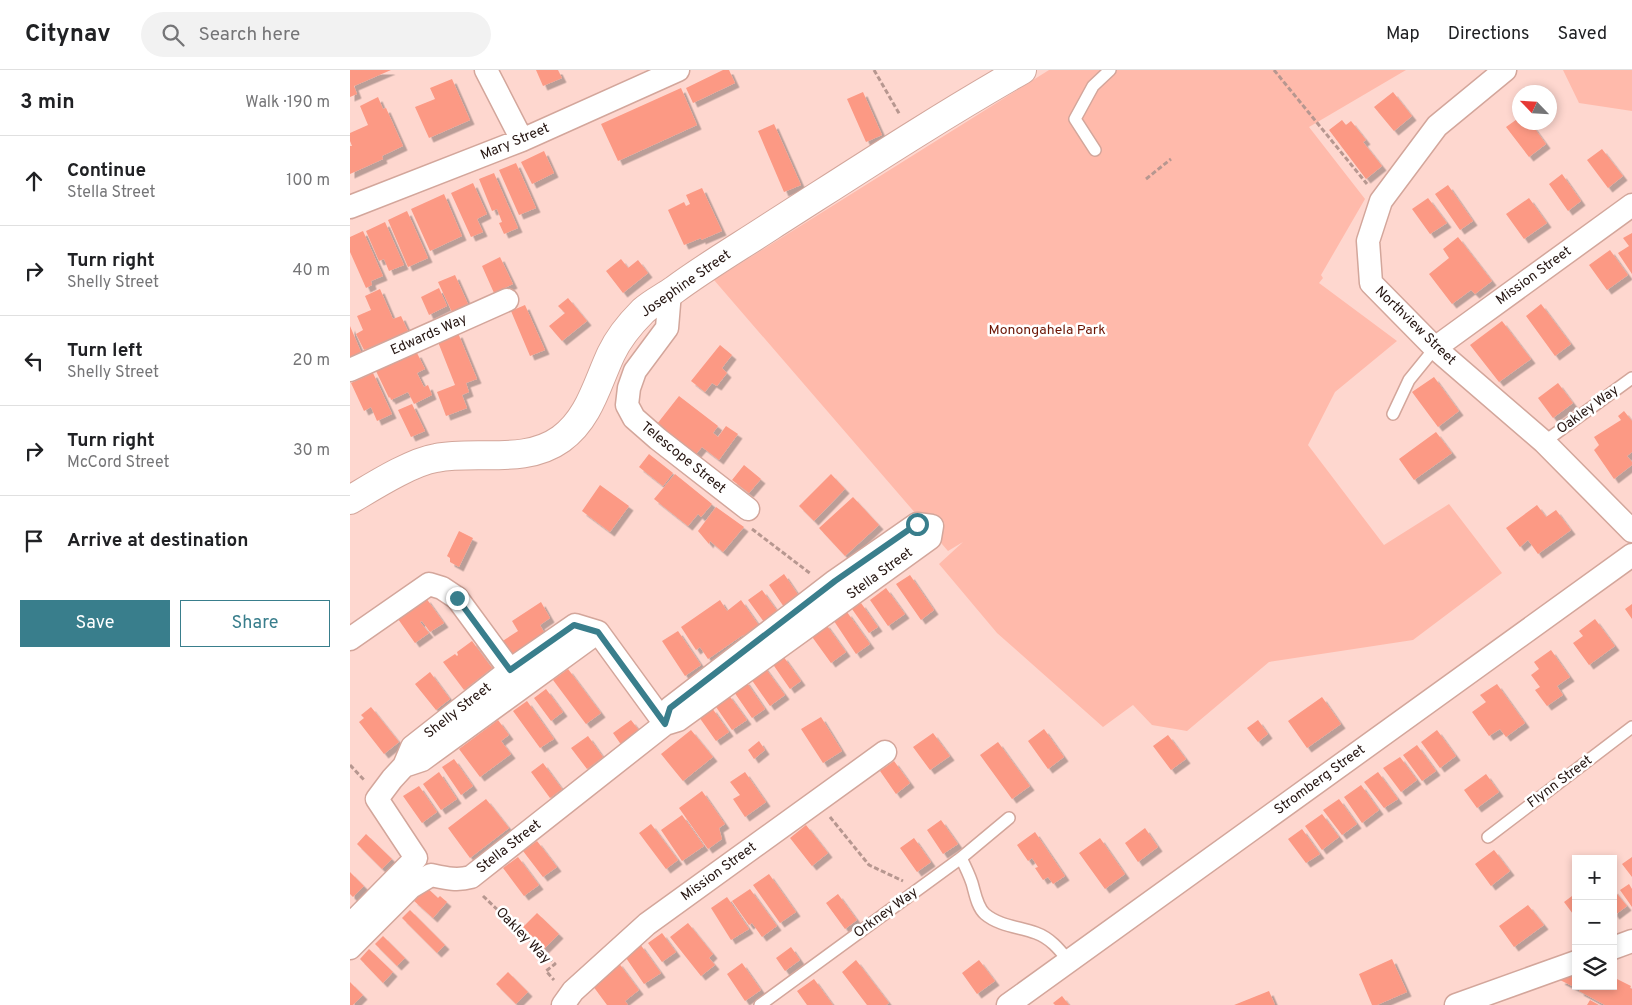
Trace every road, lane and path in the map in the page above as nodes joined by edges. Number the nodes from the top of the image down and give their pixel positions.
1 (486, 70) edge
2 (678, 70) edge
3 (874, 70) edge
4 (1022, 70) edge
5 (1110, 70) edge
6 (1274, 70) edge
7 (1505, 70) edge
8 (901, 116) dead end
9 (522, 140) junction
10 (1095, 150) dead end
11 (1171, 159) dead end
12 (1146, 179) dead end
13 (1380, 201) junction
14 (1632, 205) edge
15 (350, 207) edge
16 (670, 292) junction
17 (507, 300) dead end
18 (1435, 348) junction
19 (350, 370) edge
20 (1632, 378) edge
21 (1393, 414) dead end
22 (1544, 442) junction
23 (350, 500) edge
24 (750, 519) joint
25 (1632, 531) edge
26 (1632, 555) edge
27 (822, 591) junction
28 (598, 632) junction
29 (350, 639) edge
30 (510, 670) junction
31 (665, 724) junction
32 (1632, 727) edge
33 (885, 752) dead end
34 (404, 766) junction
35 (817, 801) junction
36 (1009, 818) dead end
37 (1488, 836) dead end
38 (961, 858) junction
39 (919, 889) junction
40 (479, 891) dead end
41 (350, 925) edge
42 (1632, 941) edge
43 (1617, 947) edge
44 (350, 948) edge
45 (1068, 960) junction
46 (1572, 963) edge
47 (570, 996) edge
48 (760, 1005) edge
49 (1008, 1005) edge
50 (1456, 1005) edge

1 - 9 street
2 - 9 street, Mary Street
3 - 8 path
4 - 16 street, Josephine Street
5 - 10 lane
6 - 13 path
7 - 13 street, Northview Street
9 - 15 street, Mary Street
11 - 12 path
13 - 18 street, Northview Street
14 - 18 street, Mission Street
16 - 23 street, Josephine Street
16 - 24 street, Telescope Street
17 - 19 street, Edwards Way
18 - 21 lane
18 - 22 street, Northview Street
20 - 22 lane, Oakley Way
22 - 25 street, Northview Street
24 - 27 path
26 - 45 street, Stromberg Street
27 - 31 street, Stella Street
27 - 31 street, Stella Street
28 - 30 street, Shelly Street
28 - 31 street
28 - 34 street, Shelly Street
29 - 30 street
30 - 34 street, Shelly Street
31 - 44 street, Stella Street
32 - 37 lane, Flynn Street
33 - 35 street, Mission Street
34 - 41 street, Shelly Street
35 - 39 path
35 - 47 street, Mission Street
36 - 38 lane, Orkney Way
38 - 39 lane, Orkney Way
38 - 45 lane
39 - 48 lane, Orkney Way
40 - 47 path, Oakley Way
42 - 43 street
45 - 49 street, Stromberg Street
46 - 50 street

